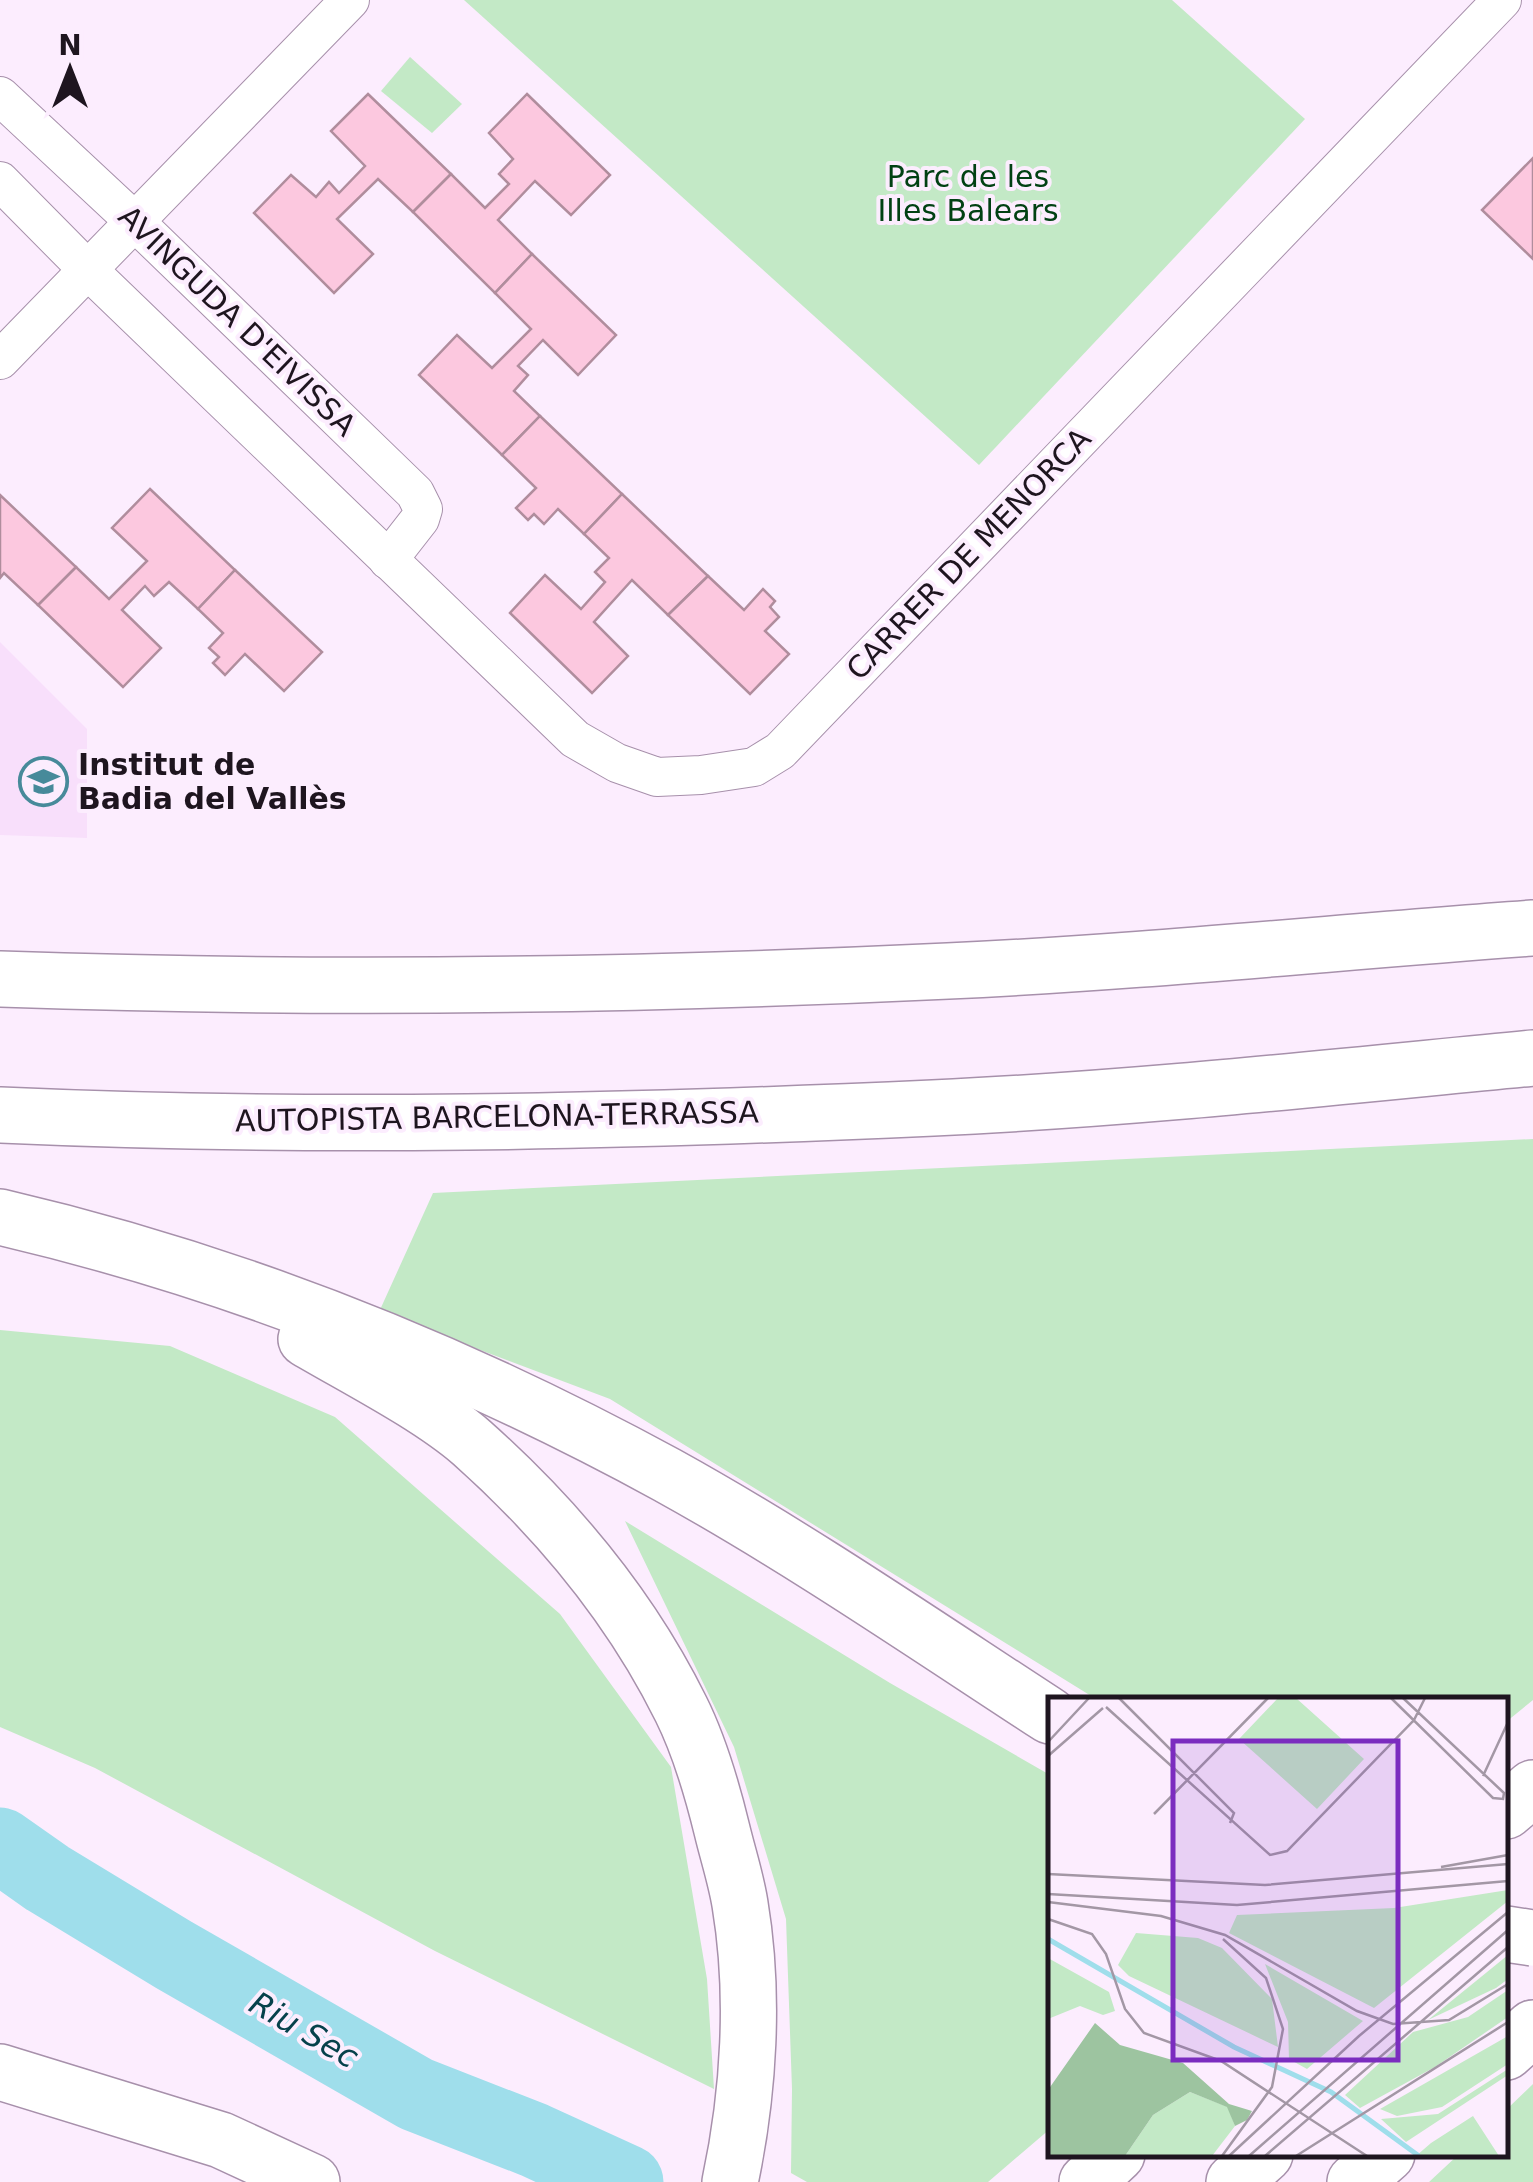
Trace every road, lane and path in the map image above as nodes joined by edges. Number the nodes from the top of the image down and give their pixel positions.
1 (350, 0) edge
2 (1502, 0) edge
3 (0, 96) edge
4 (0, 181) edge
5 (134, 220) junction
6 (87, 269) junction
7 (0, 360) edge
8 (381, 554) junction
9 (1533, 928) edge
10 (0, 979) edge
11 (1533, 1058) edge
12 (0, 1115) edge
13 (0, 1217) edge
14 (182, 1267) junction
15 (1048, 1715) edge
16 (1533, 1788) edge
17 (1508, 1810) edge
18 (1533, 1919) edge
19 (1508, 1934) edge
20 (1533, 1938) edge
21 (1508, 1941) edge
22 (1533, 2028) edge
23 (1508, 2050) edge
24 (0, 2072) edge
25 (1114, 2157) edge
26 (1262, 2157) edge
27 (1384, 2157) edge
28 (312, 2182) edge
29 (730, 2182) edge
30 (1087, 2182) edge
31 (1234, 2182) edge
32 (1356, 2182) edge

1 - 5 street
2 - 8 street, CARRER DE MENORCA
3 - 5 street, AVINGUDA D'EIVISSA
4 - 6 street
5 - 6 street
5 - 8 street, AVINGUDA D'EIVISSA
6 - 7 street
6 - 8 street
9 - 10 main road
11 - 12 main road, AUTOPISTA BARCELONA-TERRASSA
13 - 14 main road
14 - 15 main road
14 - 29 main road
16 - 17 main road
18 - 21 main road
19 - 20 main road, bridge
22 - 23 main road
24 - 28 main road
25 - 30 main road
26 - 31 main road
27 - 32 main road

